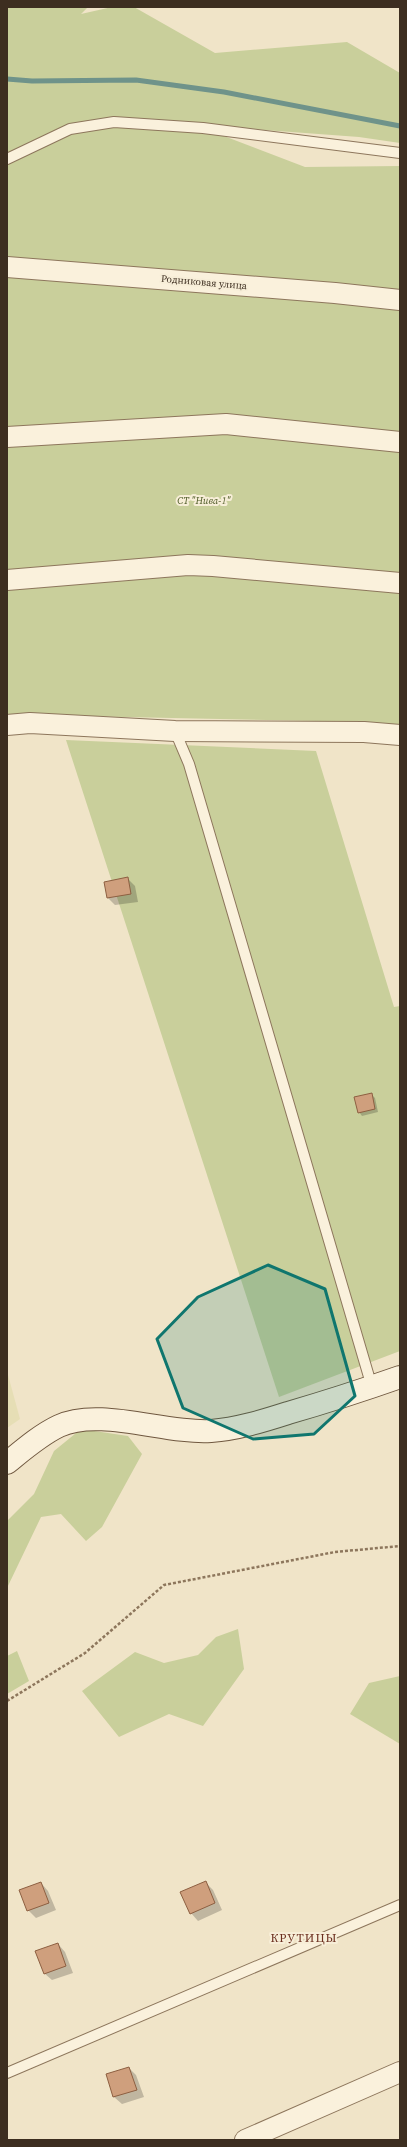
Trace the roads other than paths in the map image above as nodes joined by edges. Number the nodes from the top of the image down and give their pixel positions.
1 (400, 153) edge
2 (7, 159) edge
3 (7, 267) edge
4 (400, 300) edge
5 (7, 437) edge
6 (400, 442) edge
7 (7, 580) edge
8 (400, 583) edge
9 (7, 725) edge
10 (174, 731) junction
11 (400, 735) edge
12 (400, 1377) edge
13 (372, 1387) junction
14 (7, 1463) edge
15 (400, 1905) edge
16 (400, 2072) edge
17 (7, 2073) edge
18 (245, 2140) edge

1 - 2 lane
3 - 4 street, Родниковая улица
5 - 6 street
7 - 8 street
9 - 10 street
10 - 11 street
10 - 13 lane
12 - 13 street
13 - 14 street
15 - 17 lane
16 - 18 street

